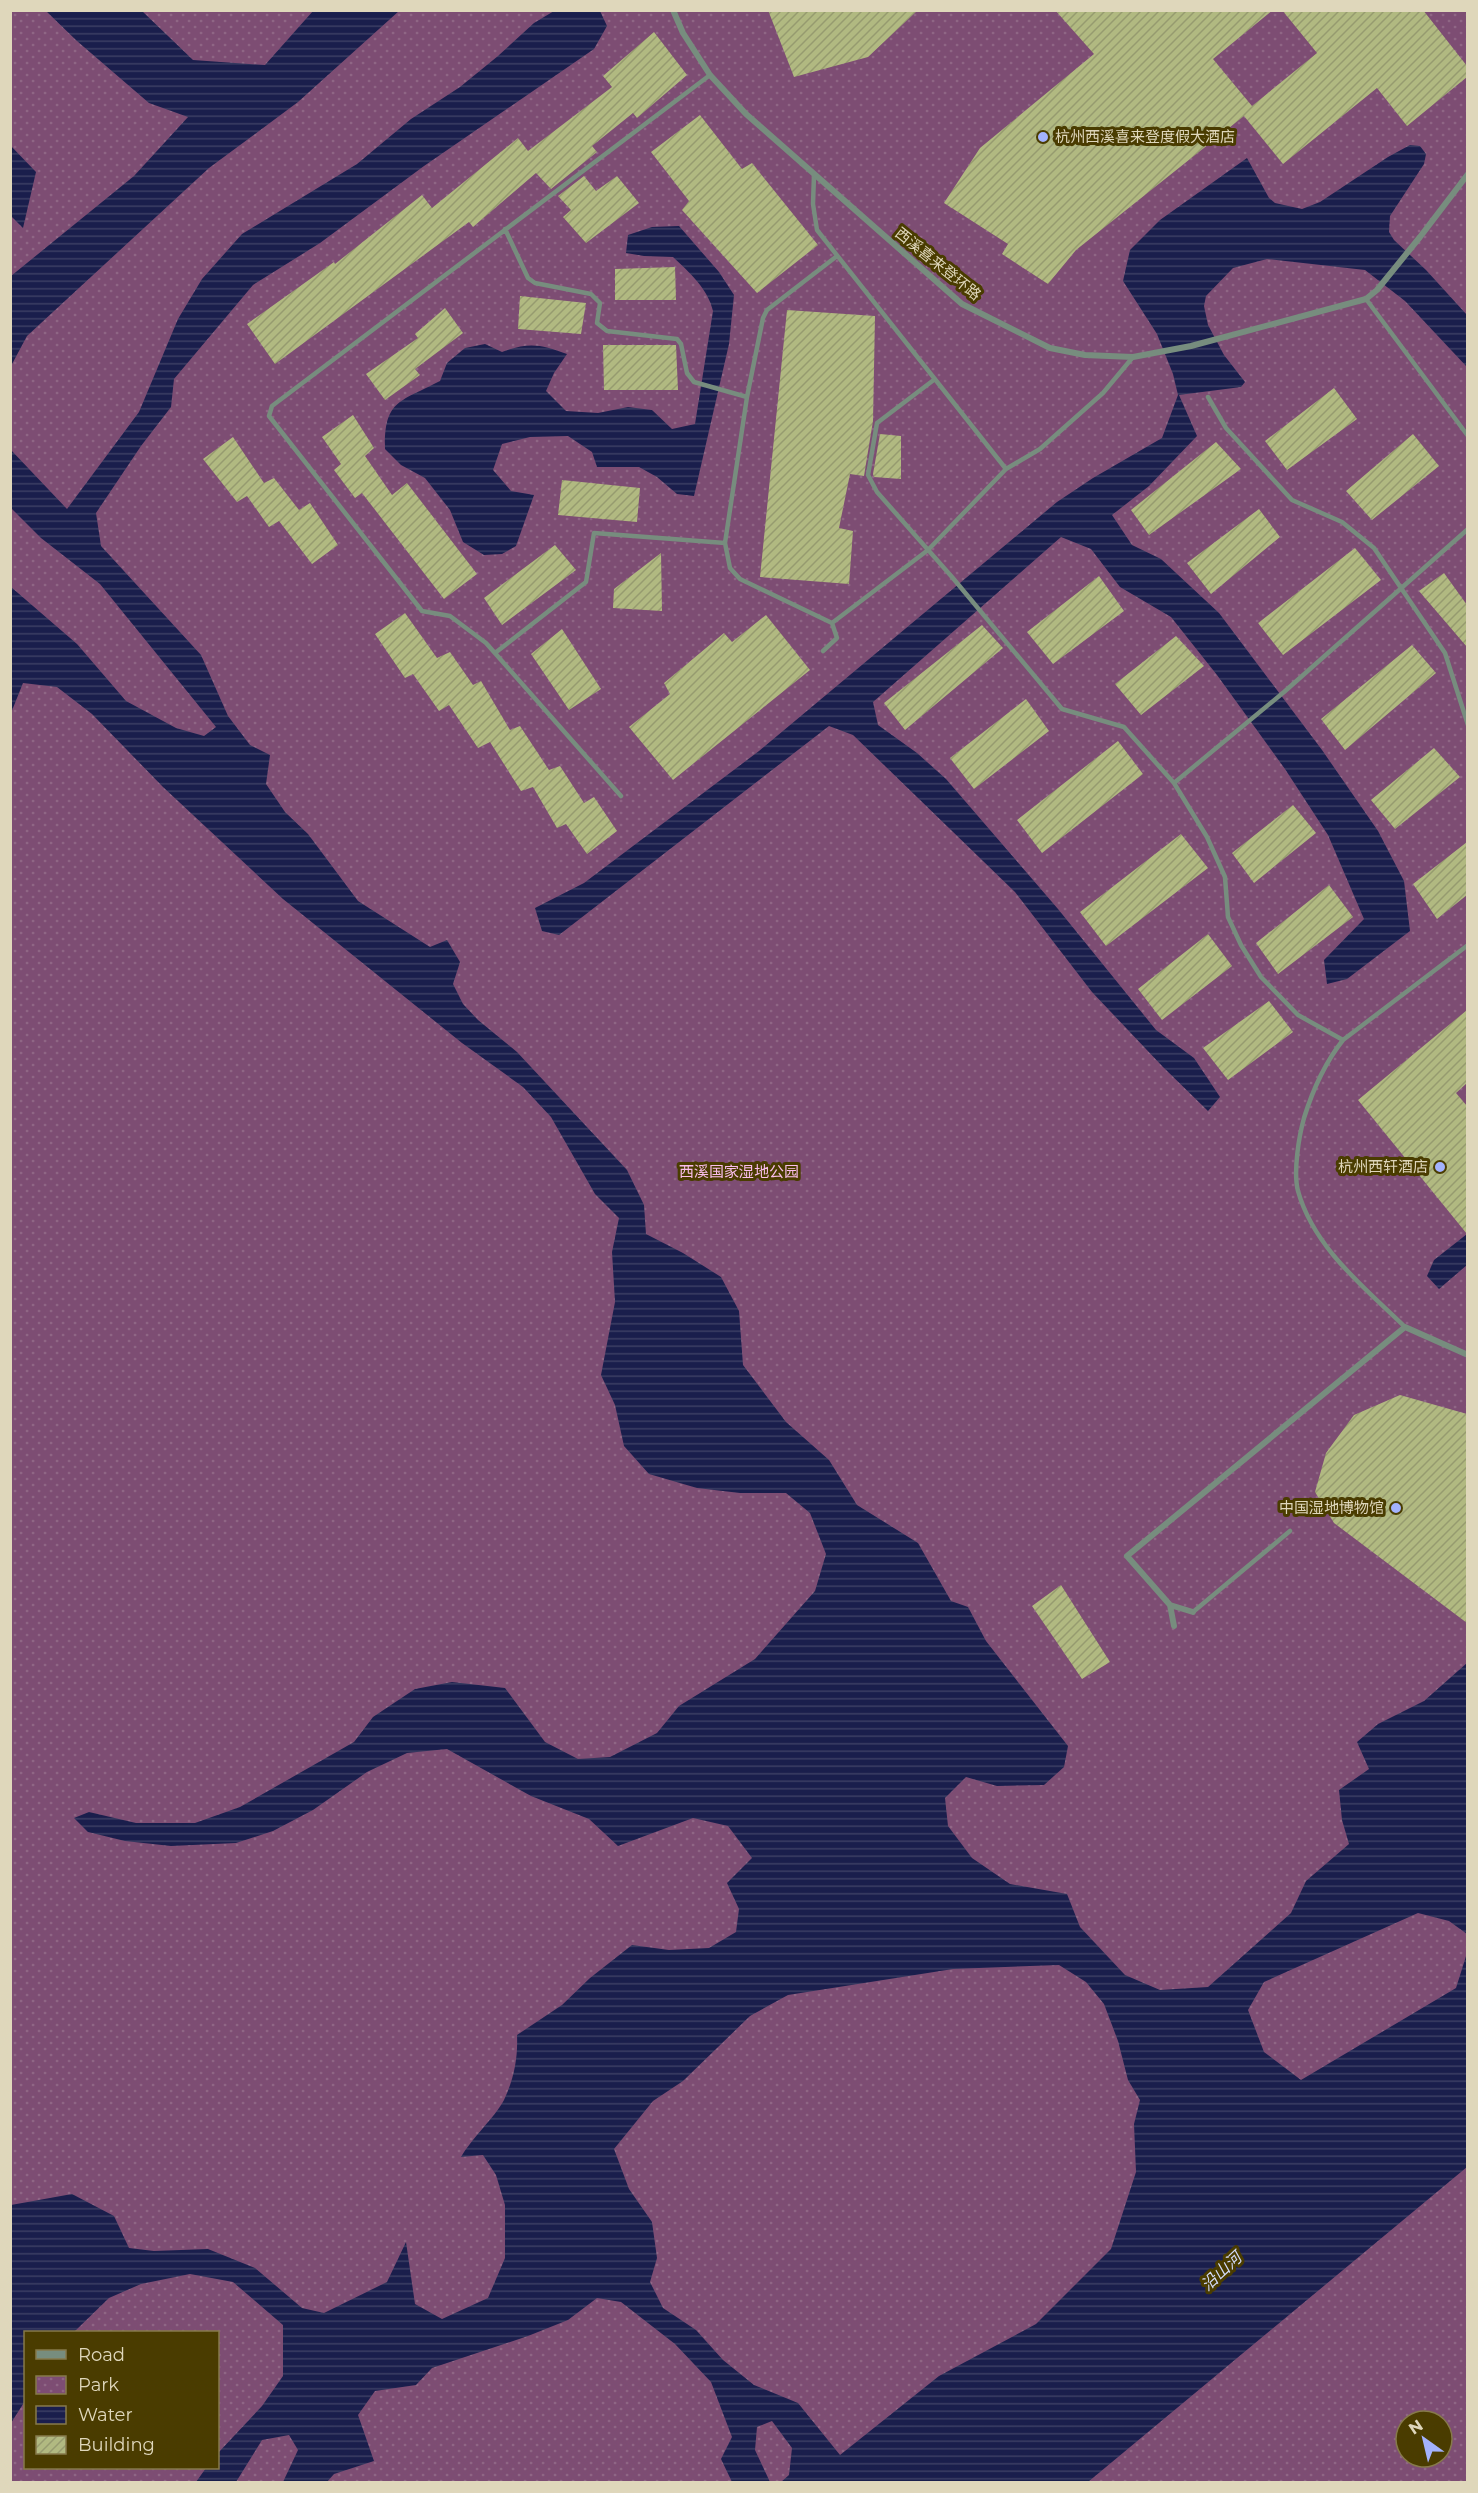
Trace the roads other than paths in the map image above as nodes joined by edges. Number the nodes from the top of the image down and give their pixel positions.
1 (673, 10) edge
2 (710, 75) junction
3 (1467, 174) edge
4 (814, 175) junction
5 (505, 229) junction
6 (837, 256) junction
7 (1366, 299) junction
8 (1133, 357) junction
9 (935, 379) junction
10 (747, 397) junction
11 (1208, 397) dead end
12 (1467, 436) edge
13 (1006, 469) junction
14 (1467, 529) edge
15 (725, 543) junction
16 (928, 550) junction
17 (1401, 590) junction
18 (832, 623) junction
19 (823, 651) dead end
20 (495, 653) junction
21 (1467, 725) edge
22 (1174, 783) junction
23 (621, 796) dead end
24 (1467, 945) edge
25 (1343, 1041) junction
26 (1405, 1327) junction
27 (1467, 1355) edge
28 (1290, 1531) dead end
29 (1170, 1605) junction
30 (1193, 1612) joint
31 (1174, 1626) dead end

1 - 2 street, 西溪喜来登环路
2 - 4 street, 西溪喜来登环路
2 - 5 lane
3 - 7 street, 西溪喜来登环路
4 - 6 lane
4 - 8 street, 西溪喜来登环路
5 - 10 lane
5 - 20 lane
6 - 9 lane
6 - 10 lane
7 - 8 street, 西溪喜来登环路
7 - 12 lane
8 - 13 lane
9 - 13 lane
9 - 16 lane
10 - 15 lane
11 - 17 lane
13 - 16 lane
14 - 17 lane
15 - 18 lane
15 - 20 lane
16 - 18 lane
16 - 22 lane
17 - 21 lane
17 - 22 lane
18 - 19 lane
20 - 23 lane
22 - 25 lane
24 - 25 lane
25 - 26 lane
26 - 27 street
26 - 29 street
28 - 30 lane
29 - 30 street
29 - 31 street

